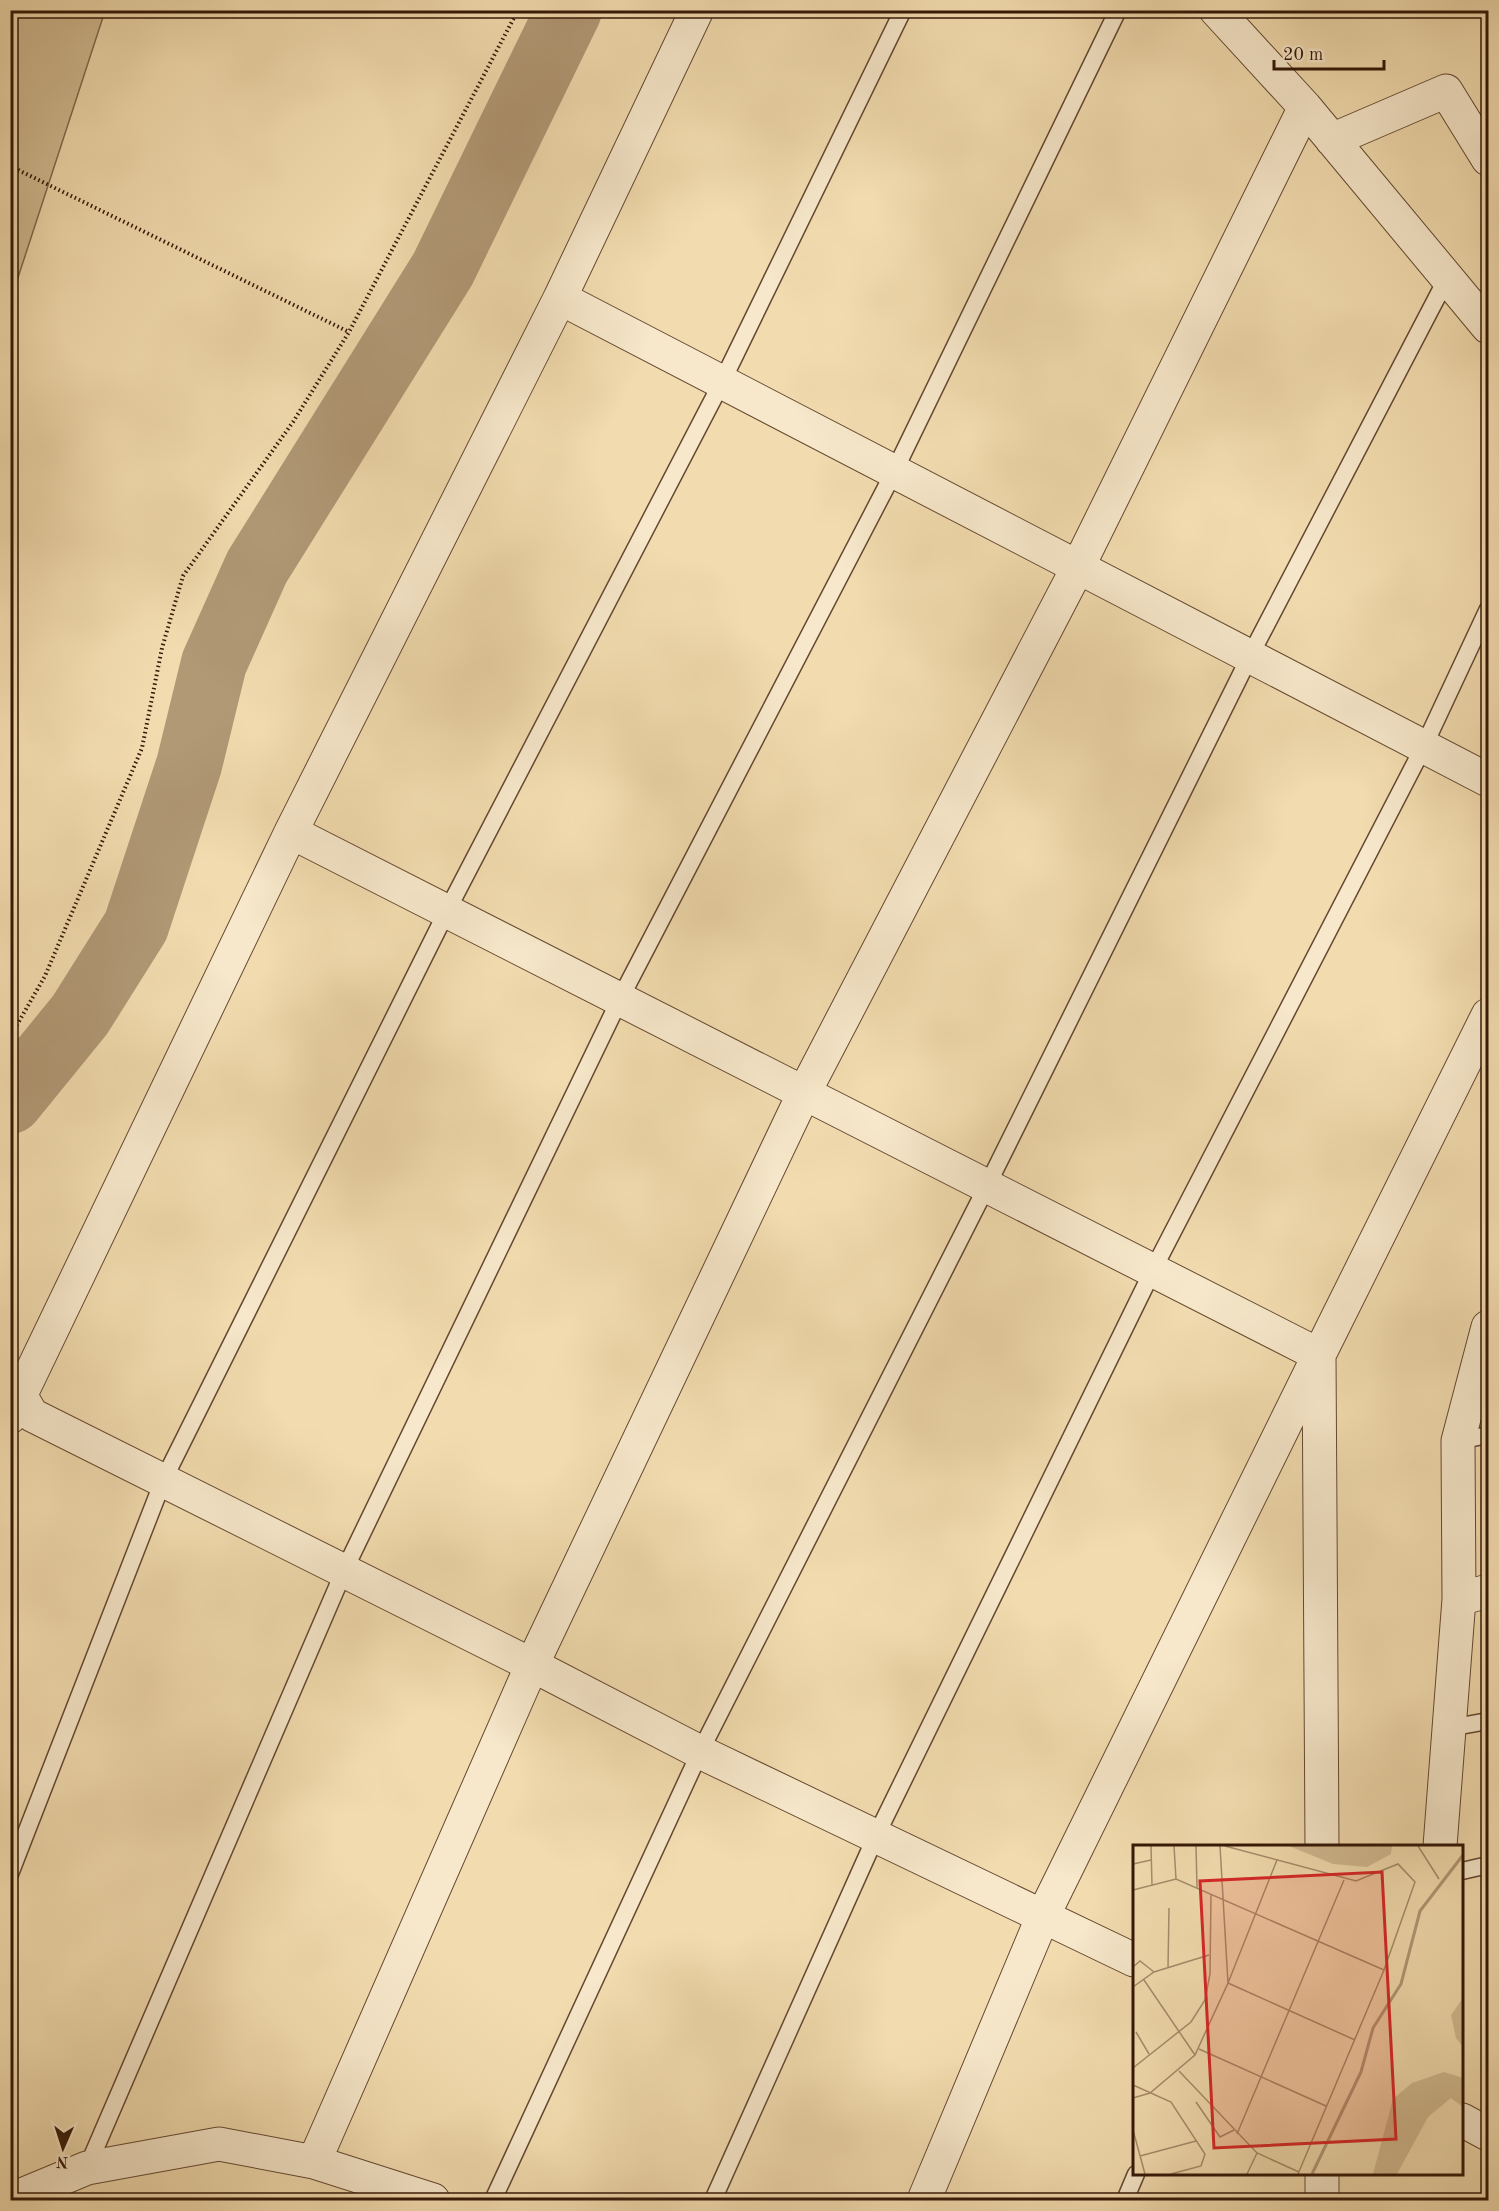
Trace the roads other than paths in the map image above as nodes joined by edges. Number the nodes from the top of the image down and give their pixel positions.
1 (697, 10) edge
2 (903, 10) edge
3 (1118, 10) edge
4 (1216, 10) edge
5 (1305, 107) junction
6 (1332, 140) junction
7 (1488, 159) edge
8 (1447, 278) junction
9 (560, 298) junction
10 (1488, 327) edge
11 (722, 382) junction
12 (894, 472) junction
13 (1078, 567) junction
14 (1488, 609) edge
15 (1250, 656) junction
16 (1424, 746) junction
17 (1488, 780) edge
18 (291, 832) junction
19 (447, 911) junction
20 (620, 999) junction
21 (1488, 1015) edge
22 (804, 1093) junction
23 (987, 1186) junction
24 (1153, 1269) junction
25 (1488, 1327) edge
26 (1319, 1354) junction
27 (15, 1406) edge
28 (1473, 1438) edge
29 (163, 1481) junction
30 (344, 1570) junction
31 (1474, 1595) edge
32 (532, 1665) junction
33 (1488, 1721) edge
34 (1449, 1728) junction
35 (700, 1752) junction
36 (876, 1836) junction
37 (1322, 1845) edge
38 (1440, 1845) edge
39 (1488, 1865) edge
40 (1463, 1871) edge
41 (10, 1874) edge
42 (1043, 1916) junction
43 (1133, 1960) edge
44 (1463, 2121) edge
45 (1488, 2134) edge
46 (314, 2162) junction
47 (87, 2168) junction
48 (1136, 2175) edge
49 (1322, 2175) edge
50 (10, 2200) edge
51 (433, 2200) edge
52 (493, 2200) edge
53 (713, 2200) edge
54 (924, 2200) edge
55 (1125, 2200) edge
56 (1322, 2200) edge

1 - 9 street
2 - 11 lane
3 - 12 lane
4 - 5 street
5 - 6 street
5 - 13 street
6 - 7 street
6 - 8 street
8 - 10 street
8 - 15 lane
9 - 11 street
9 - 18 street
11 - 12 street
11 - 19 lane
12 - 13 street
12 - 20 lane
13 - 15 street
13 - 22 street
14 - 16 lane
15 - 16 street
15 - 23 lane
16 - 17 street
16 - 24 lane
18 - 19 street
18 - 27 street
19 - 20 street
19 - 29 lane
20 - 22 street
20 - 30 lane
21 - 26 street
22 - 23 street
22 - 32 street
23 - 24 street
23 - 35 lane
24 - 26 street
24 - 36 lane
25 - 28 street
26 - 37 street
26 - 42 street
27 - 29 street
28 - 31 street
29 - 30 street
29 - 41 lane
30 - 32 street
30 - 47 lane
31 - 34 street
32 - 35 street
32 - 46 street
33 - 34 lane
34 - 38 street
35 - 36 street
35 - 52 lane
36 - 42 street
36 - 53 lane
39 - 40 lane
42 - 43 street
42 - 54 street
44 - 45 street
46 - 47 street
46 - 51 street
47 - 50 street
48 - 55 lane
49 - 56 street

